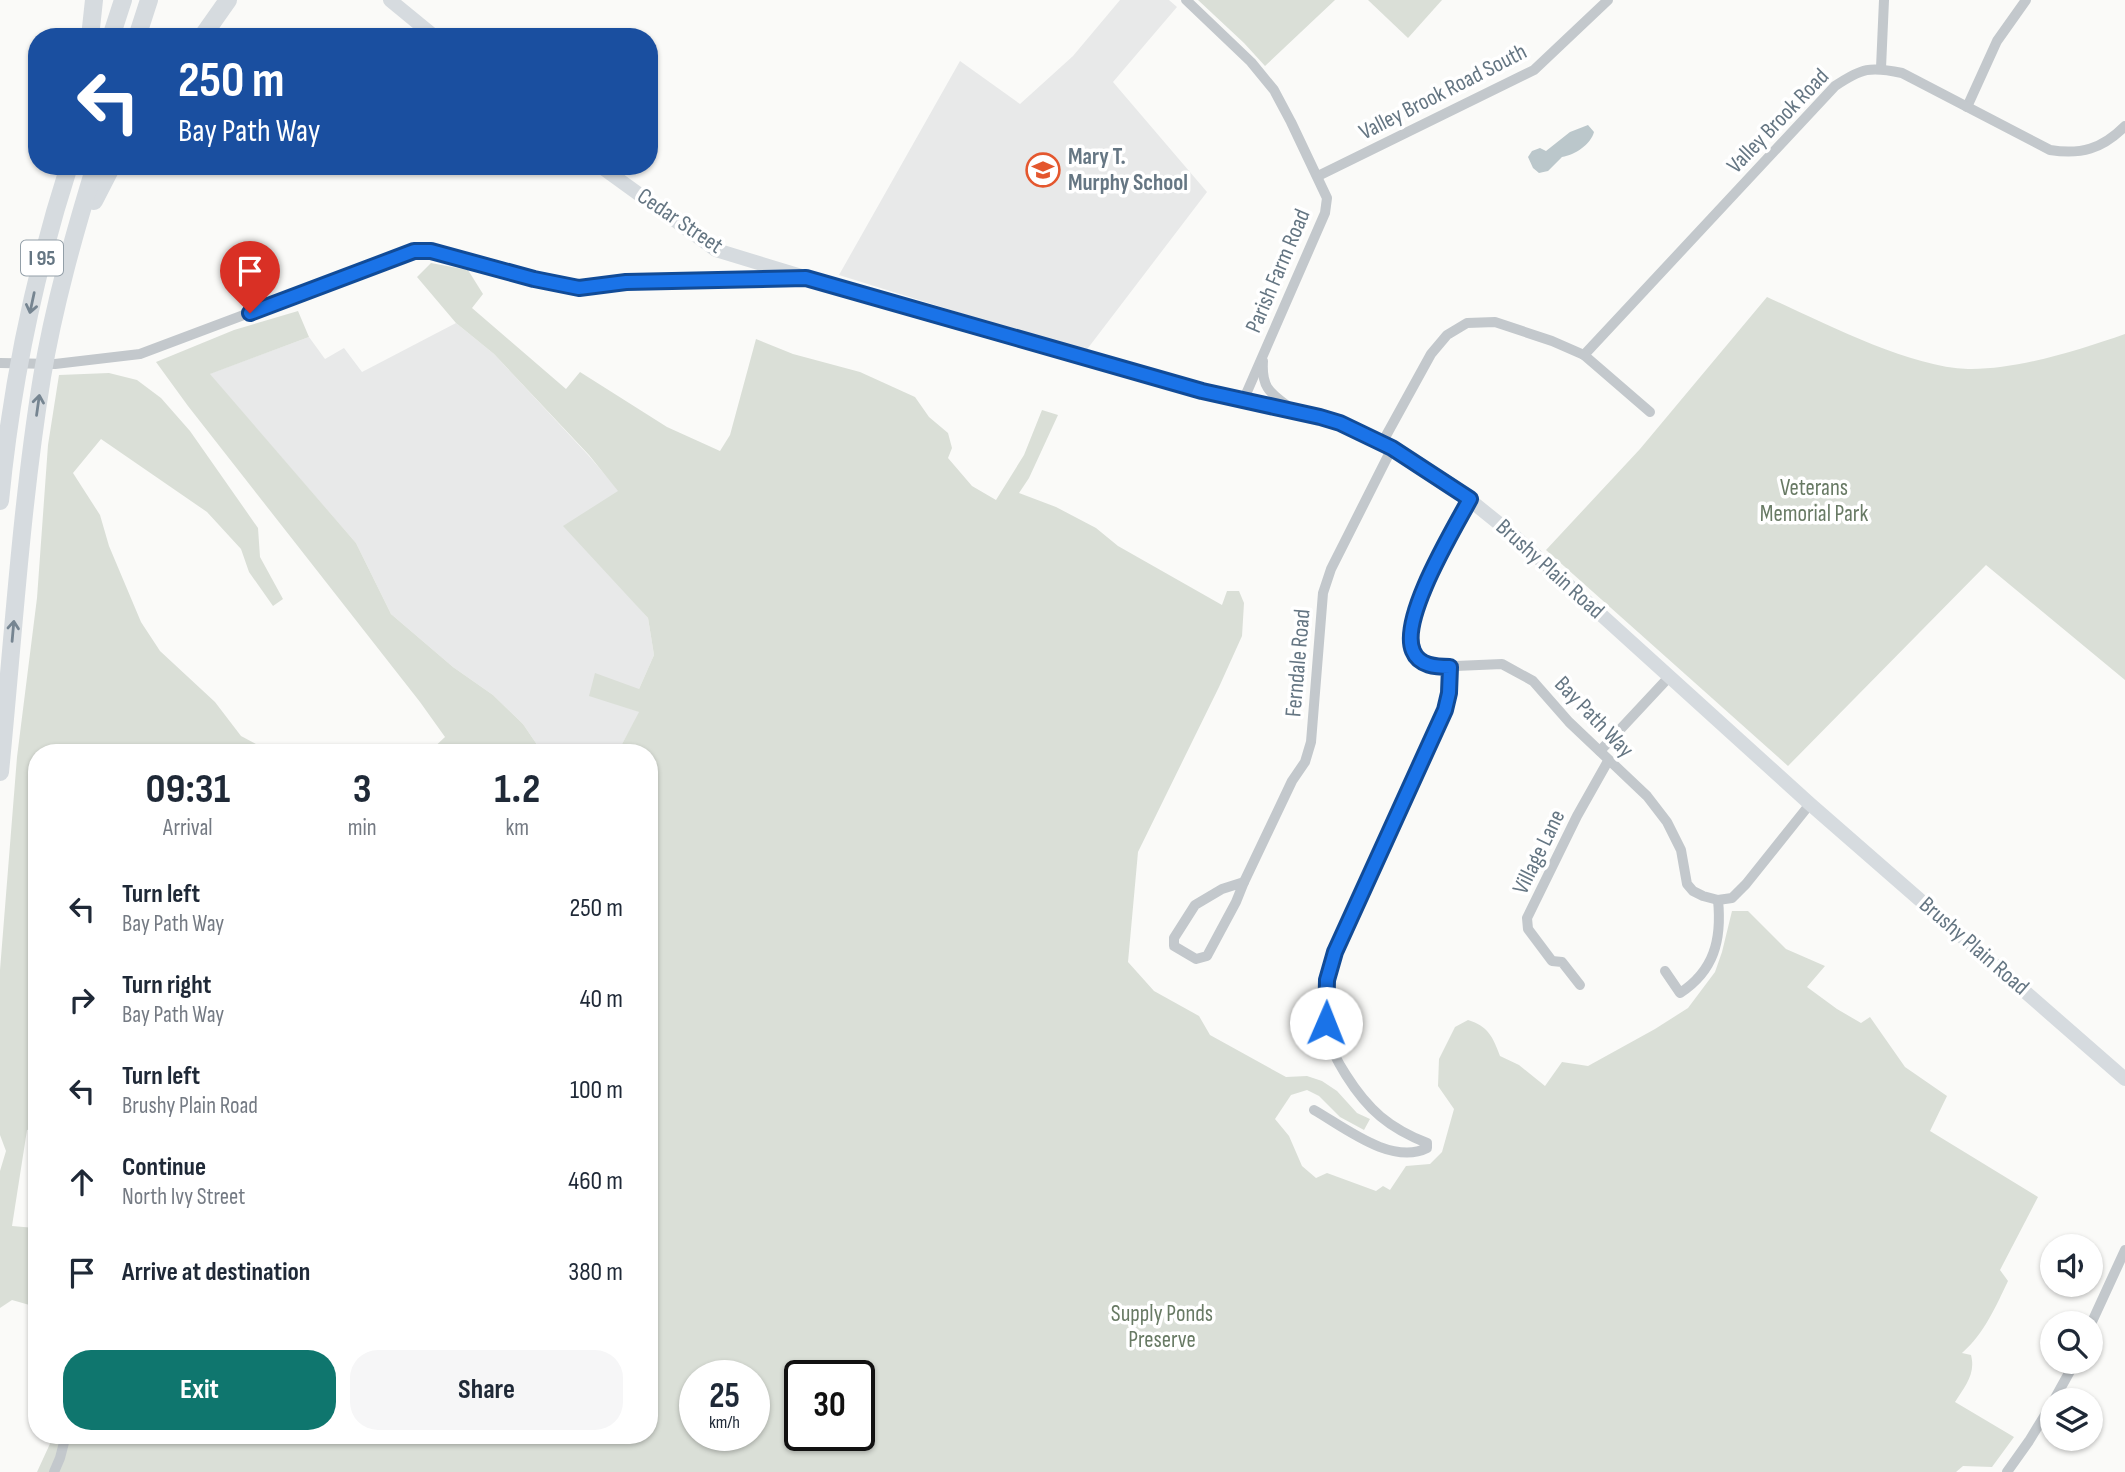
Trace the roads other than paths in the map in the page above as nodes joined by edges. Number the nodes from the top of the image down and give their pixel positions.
1 (94, 0) edge
2 (123, 0) edge
3 (149, 0) edge
4 (228, 0) edge
5 (390, 0) edge
6 (1186, 0) edge
7 (1608, 0) edge
8 (1884, 0) edge
9 (2026, 0) edge
10 (91, 28) edge
11 (114, 28) edge
12 (140, 28) edge
13 (208, 28) edge
14 (424, 28) edge
15 (1881, 68) junction
16 (1967, 107) junction
17 (2125, 127) edge
18 (60, 175) edge
19 (66, 175) edge
20 (92, 175) edge
21 (107, 175) edge
22 (612, 175) edge
23 (1318, 176) junction
24 (48, 230) junction
25 (806, 278) junction
26 (49, 345) junction
27 (1263, 354) junction
28 (1584, 355) junction
29 (0, 363) edge
30 (1243, 401) junction
31 (1296, 412) junction
32 (1650, 412) dead end
33 (1387, 445) junction
34 (1470, 499) junction
35 (0, 501) edge
36 (1450, 667) junction
37 (1670, 676) junction
38 (1600, 751) junction
39 (1608, 761) junction
40 (0, 772) edge
41 (1810, 804) junction
42 (1244, 882) junction
43 (1718, 901) junction
44 (1665, 971) dead end
45 (1580, 985) dead end
46 (2125, 1079) edge
47 (1314, 1110) dead end
48 (2125, 1250) edge
49 (2097, 1311) edge
50 (2040, 1423) edge
51 (64, 1444) edge
52 (54, 1472) edge
53 (2007, 1472) edge

1 - 10 highway
2 - 11 highway
3 - 12 highway
4 - 13 highway
5 - 14 main road
6 - 23 street, Parish Farm Road
7 - 23 street, Valley Brook Road South
8 - 15 street
9 - 16 street
15 - 16 street
15 - 28 street, Valley Brook Road
16 - 17 street
18 - 24 highway
19 - 24 highway, I 95
20 - 26 highway, I 95
21 - 26 highway
22 - 25 main road, Cedar Street
23 - 27 street, Parish Farm Road
24 -> 35 highway, I 95
25 - 29 street
25 - 30 main road, Brushy Plain Road
40 -> 26 highway, I 95
27 - 30 street, Parish Farm Road
27 - 31 street, Parish Farm Road
28 - 32 street, Ferndale Road
28 - 33 street, Ferndale Road
30 - 31 main road, Brushy Plain Road
31 - 33 main road, Brushy Plain Road
33 - 34 main road, Brushy Plain Road
33 - 42 street, Ferndale Road
34 - 36 street, Bay Path Way
34 - 37 main road, Brushy Plain Road
36 - 38 street, Bay Path Way
36 - 47 street
37 - 38 street
37 - 41 main road, Brushy Plain Road
38 - 39 street, Bay Path Way
39 - 43 street, Bay Path Way
39 - 45 street, Village Lane
41 - 43 street
41 - 46 main road, Brushy Plain Road
42 - 42 street, Ferndale Road
43 - 44 street
48 - 49 street
50 - 53 street
51 - 52 street

